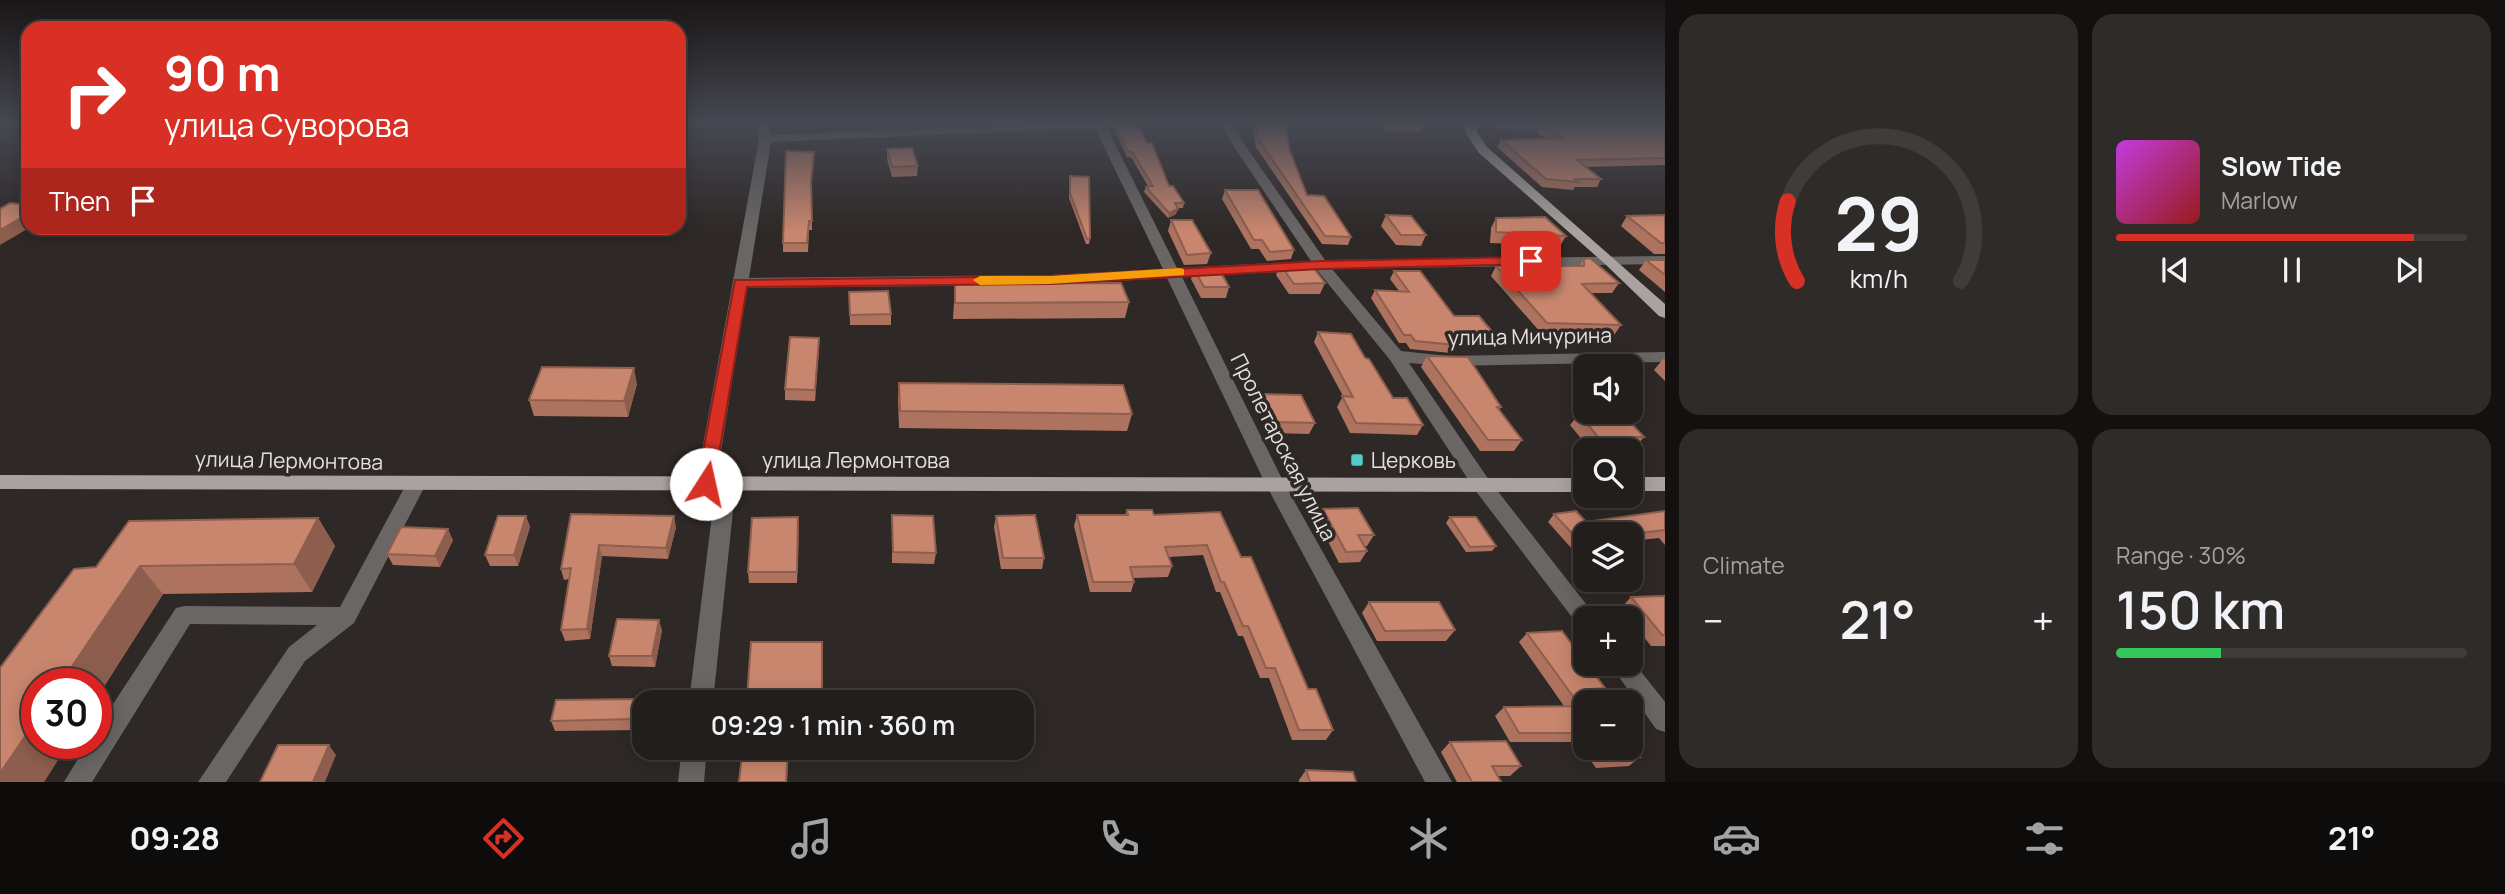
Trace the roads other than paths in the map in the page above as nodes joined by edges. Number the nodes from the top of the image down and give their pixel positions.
1 (760, 159) edge
2 (1116, 159) edge
3 (1249, 159) edge
4 (1494, 159) edge
5 (1609, 260) junction
6 (1665, 260) edge
7 (1321, 265) junction
8 (1170, 273) junction
9 (740, 283) junction
10 (1665, 313) edge
11 (1396, 356) junction
12 (1665, 357) edge
13 (0, 482) edge
14 (716, 483) junction
15 (1275, 483) junction
16 (416, 484) junction
17 (1643, 484) edge
18 (1665, 484) edge
19 (1482, 485) junction
20 (1573, 485) edge
21 (1577, 606) edge
22 (346, 616) junction
23 (1630, 676) edge
24 (702, 690) edge
25 (1665, 721) edge
26 (694, 760) edge
27 (77, 782) edge
28 (211, 782) edge
29 (691, 782) edge
30 (1439, 782) edge

1 - 9 street
2 - 8 street, Пролетарская улица
3 - 7 street
4 - 5 main road
5 - 6 street
5 - 7 street
5 - 10 main road
7 - 8 street
7 - 11 street
8 - 9 street
8 - 15 street, Пролетарская улица
9 - 14 street
11 - 12 street, улица Мичурина
11 - 19 street
13 - 16 main road, улица Лермонтова
14 - 15 main road, улица Лермонтова
14 - 16 main road, улица Лермонтова
14 - 24 street
15 - 19 main road, улица Лермонтова
15 - 30 street, Пролетарская улица
16 - 22 street
17 - 18 main road
19 - 20 main road, улица Лермонтова
19 - 21 street
22 - 27 street
22 - 28 street
23 - 25 street
26 - 29 street

